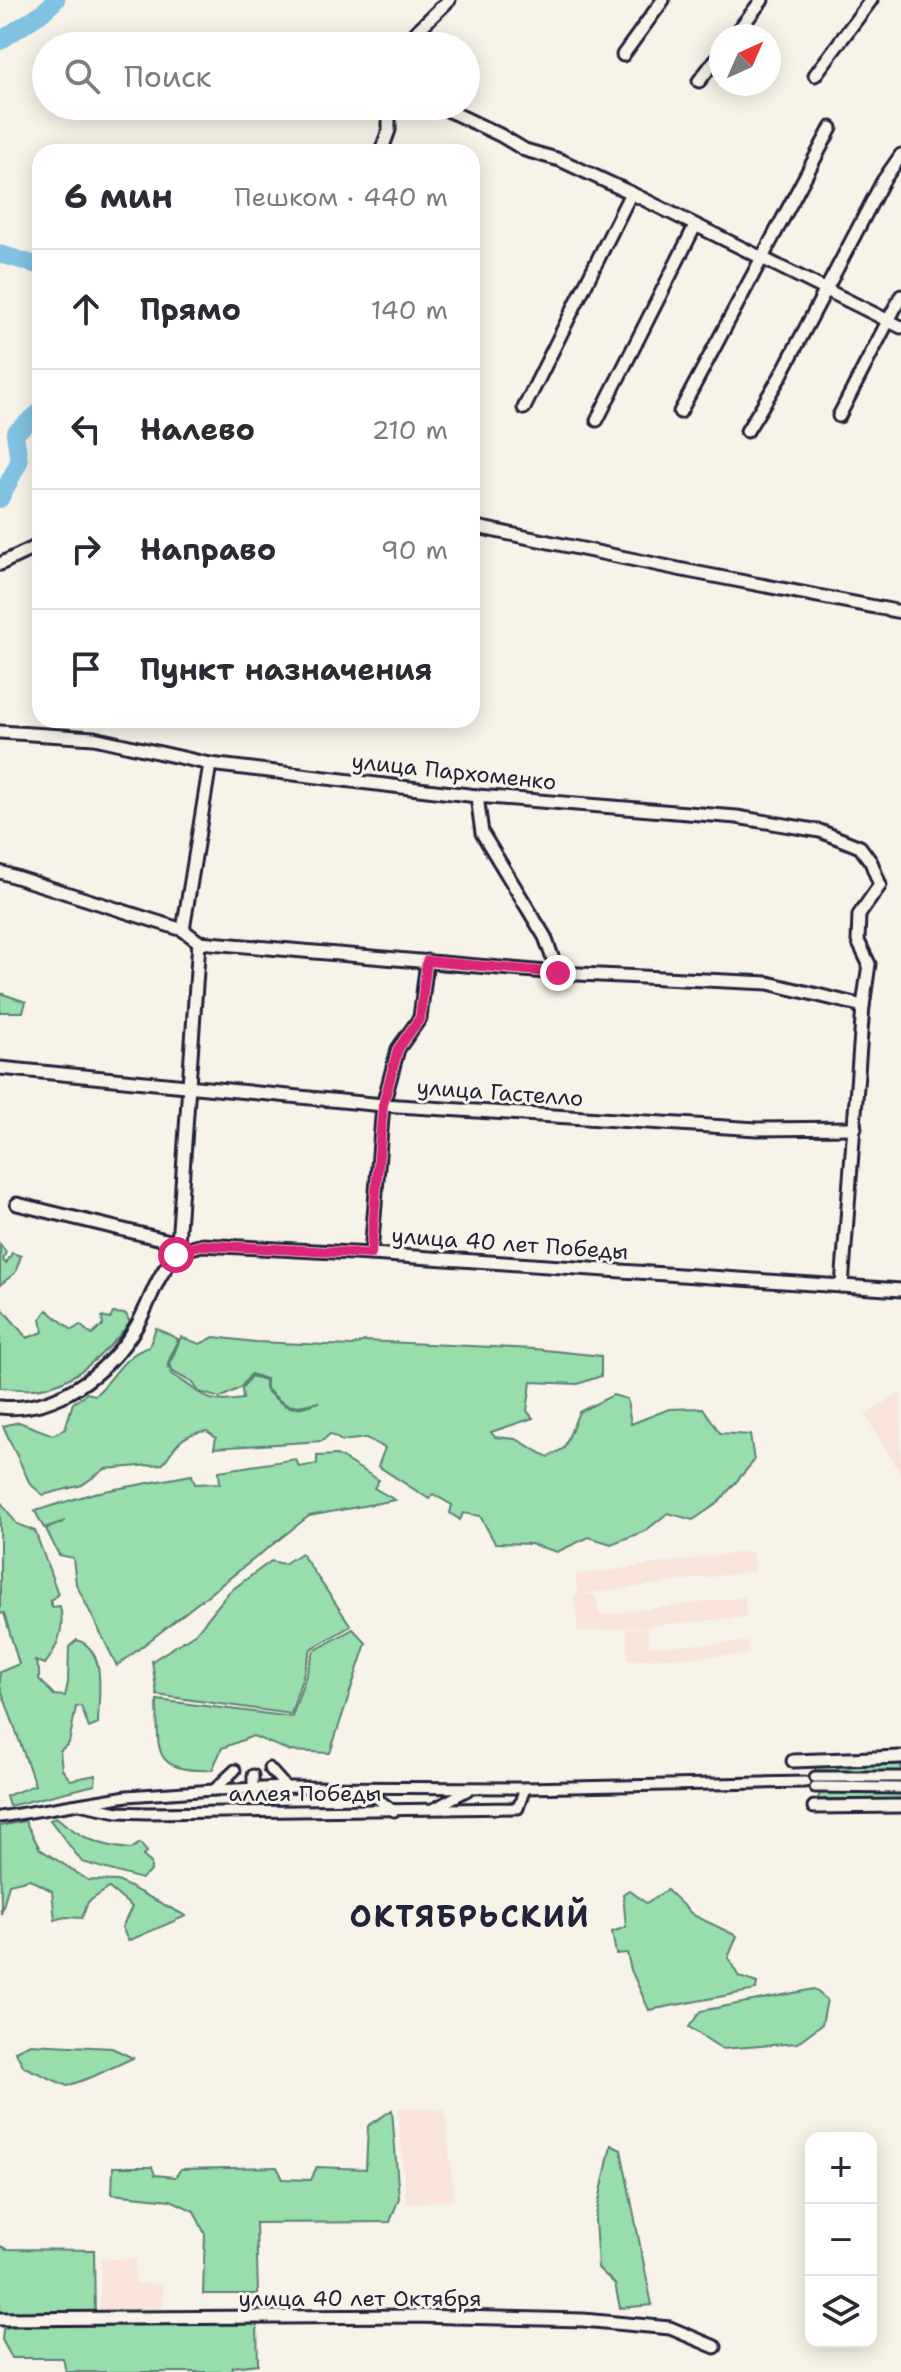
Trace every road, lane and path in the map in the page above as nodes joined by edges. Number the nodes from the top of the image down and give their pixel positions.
1 (449, 0) edge
2 (663, 0) edge
3 (762, 0) edge
4 (871, 0) edge
5 (743, 24) edge
6 (416, 32) edge
7 (623, 55) dead end
8 (709, 68) edge
9 (815, 75) dead end
10 (699, 81) dead end
11 (389, 120) edge
12 (468, 120) edge
13 (831, 128) dead end
14 (384, 144) edge
15 (901, 155) edge
16 (631, 193) junction
17 (695, 226) junction
18 (760, 259) junction
19 (825, 291) junction
20 (901, 296) edge
21 (887, 322) junction
22 (901, 327) edge
23 (524, 408) dead end
24 (680, 412) dead end
25 (839, 416) dead end
26 (597, 420) dead end
27 (747, 431) dead end
28 (480, 528) edge
29 (32, 549) edge
30 (0, 564) edge
31 (901, 612) edge
32 (0, 732) edge
33 (210, 764) junction
34 (477, 796) junction
35 (0, 872) edge
36 (183, 930) junction
37 (199, 942) junction
38 (427, 961) junction
39 (558, 973) junction
40 (863, 1006) junction
41 (0, 1068) edge
42 (189, 1088) junction
43 (383, 1105) junction
44 (855, 1128) junction
45 (17, 1204) dead end
46 (182, 1246) junction
47 (371, 1254) junction
48 (842, 1286) junction
49 (901, 1290) edge
50 (0, 1407) edge
51 (901, 1757) edge
52 (793, 1761) dead end
53 (269, 1768) dead end
54 (235, 1770) dead end
55 (253, 1775) dead end
56 (901, 1777) edge
57 (805, 1782) dead end
58 (286, 1787) junction
59 (525, 1788) junction
60 (901, 1788) edge
61 (364, 1789) junction
62 (416, 1789) junction
63 (471, 1789) junction
64 (214, 1790) junction
65 (253, 1792) junction
66 (127, 1796) junction
67 (73, 1803) junction
68 (901, 1806) edge
69 (814, 1807) dead end
70 (417, 1809) junction
71 (432, 1810) junction
72 (394, 1811) junction
73 (147, 1813) junction
74 (0, 1817) edge
75 (0, 2319) edge
76 (715, 2347) dead end

1 - 6 street
2 - 7 street
3 - 5 street
4 - 9 street
8 - 10 street
11 - 14 street
12 - 16 street
13 - 18 street
15 - 19 street
16 - 17 street
16 - 23 street
17 - 18 street
17 - 26 street
18 - 19 street
18 - 24 street
19 - 21 street
19 - 27 street
20 - 21 street
21 - 22 street
21 - 25 street
28 - 31 street
29 - 30 street
32 - 33 street, улица Пархоменко
33 - 34 street, улица Пархоменко
33 - 36 street
34 - 39 street
34 - 40 street, улица Пархоменко
35 - 36 street
36 - 37 street
37 - 38 street
37 - 42 street
38 - 39 street
38 - 43 street
39 - 40 street
40 - 44 street
41 - 42 street, улица Гастелло
42 - 43 street, улица Гастелло
42 - 46 street
43 - 44 street, улица Гастелло
43 - 47 street
44 - 48 street
45 - 46 street, улица 40 лет Победы
46 - 47 street, улица 40 лет Победы
46 - 50 street
47 - 48 street, улица 40 лет Победы
48 - 49 street, улица 40 лет Победы
51 - 52 street
53 - 58 street
54 - 64 street
55 - 65 street
56 - 60 street
57 - 59 street
58 - 61 street
58 - 65 street
59 - 63 street
59 - 71 street, аллея Победы
61 - 62 street
61 - 72 street
62 - 63 street
62 - 70 street
63 - 71 street
64 - 65 street
64 - 66 street
66 - 67 street
66 - 73 street
67 - 73 street, аллея Победы
67 - 74 street
68 - 69 street
70 - 71 street, аллея Победы
70 - 72 street, аллея Победы
72 - 73 street, аллея Победы
75 - 76 street, улица 40 лет Октября

